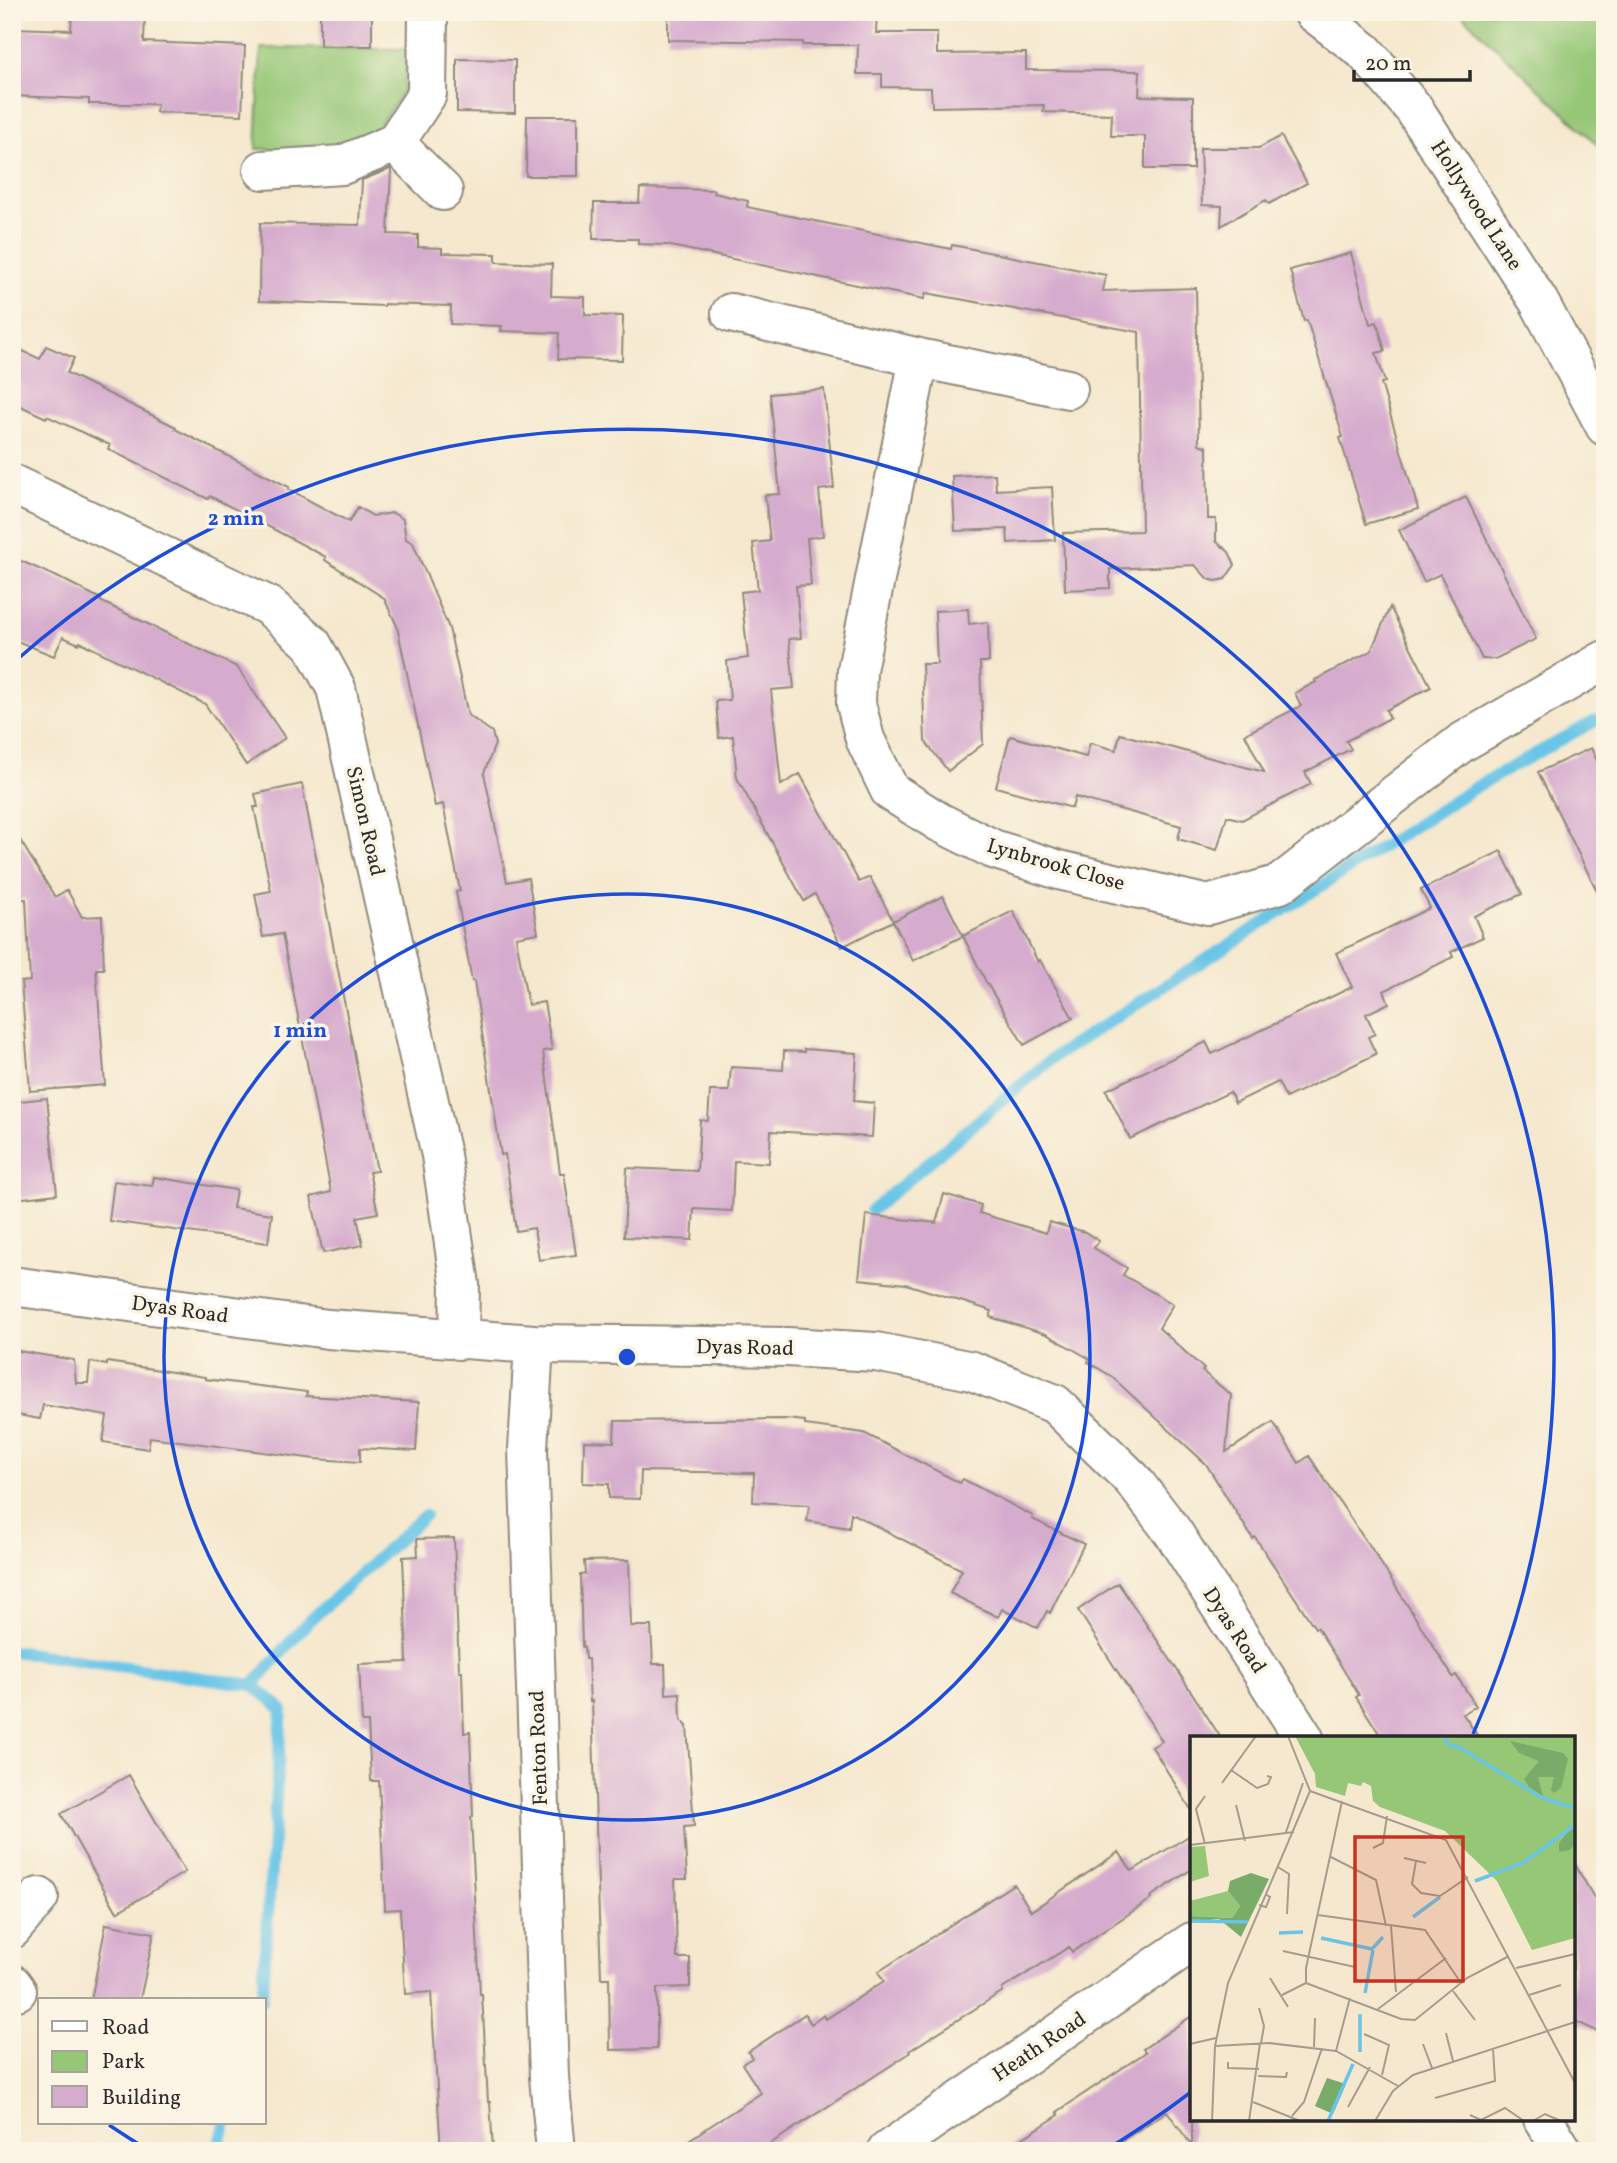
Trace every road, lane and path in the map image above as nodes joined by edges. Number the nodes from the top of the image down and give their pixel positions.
1 (428, 12) edge
2 (1313, 12) edge
3 (395, 143) junction
4 (263, 170) dead end
5 (443, 191) dead end
6 (731, 313) dead end
7 (919, 358) junction
8 (1068, 389) dead end
9 (1605, 426) edge
10 (12, 484) edge
11 (1605, 660) edge
12 (12, 1286) edge
13 (459, 1340) junction
14 (534, 1344) junction
15 (1303, 1736) edge
16 (39, 1897) dead end
17 (12, 1929) edge
18 (1190, 1943) edge
19 (1544, 2121) edge
20 (556, 2151) edge
21 (887, 2151) edge
22 (1563, 2151) edge

1 - 3 street
2 - 9 street, Hollywood Lane
3 - 4 street
3 - 5 street
6 - 7 street
7 - 8 street
7 - 11 street, Lynbrook Close
10 - 13 street, Simon Road
12 - 13 street, Dyas Road
13 - 14 street, Dyas Road
14 - 15 street, Dyas Road
14 - 20 street, Fenton Road
16 - 17 street
18 - 21 street, Heath Road
19 - 22 street

